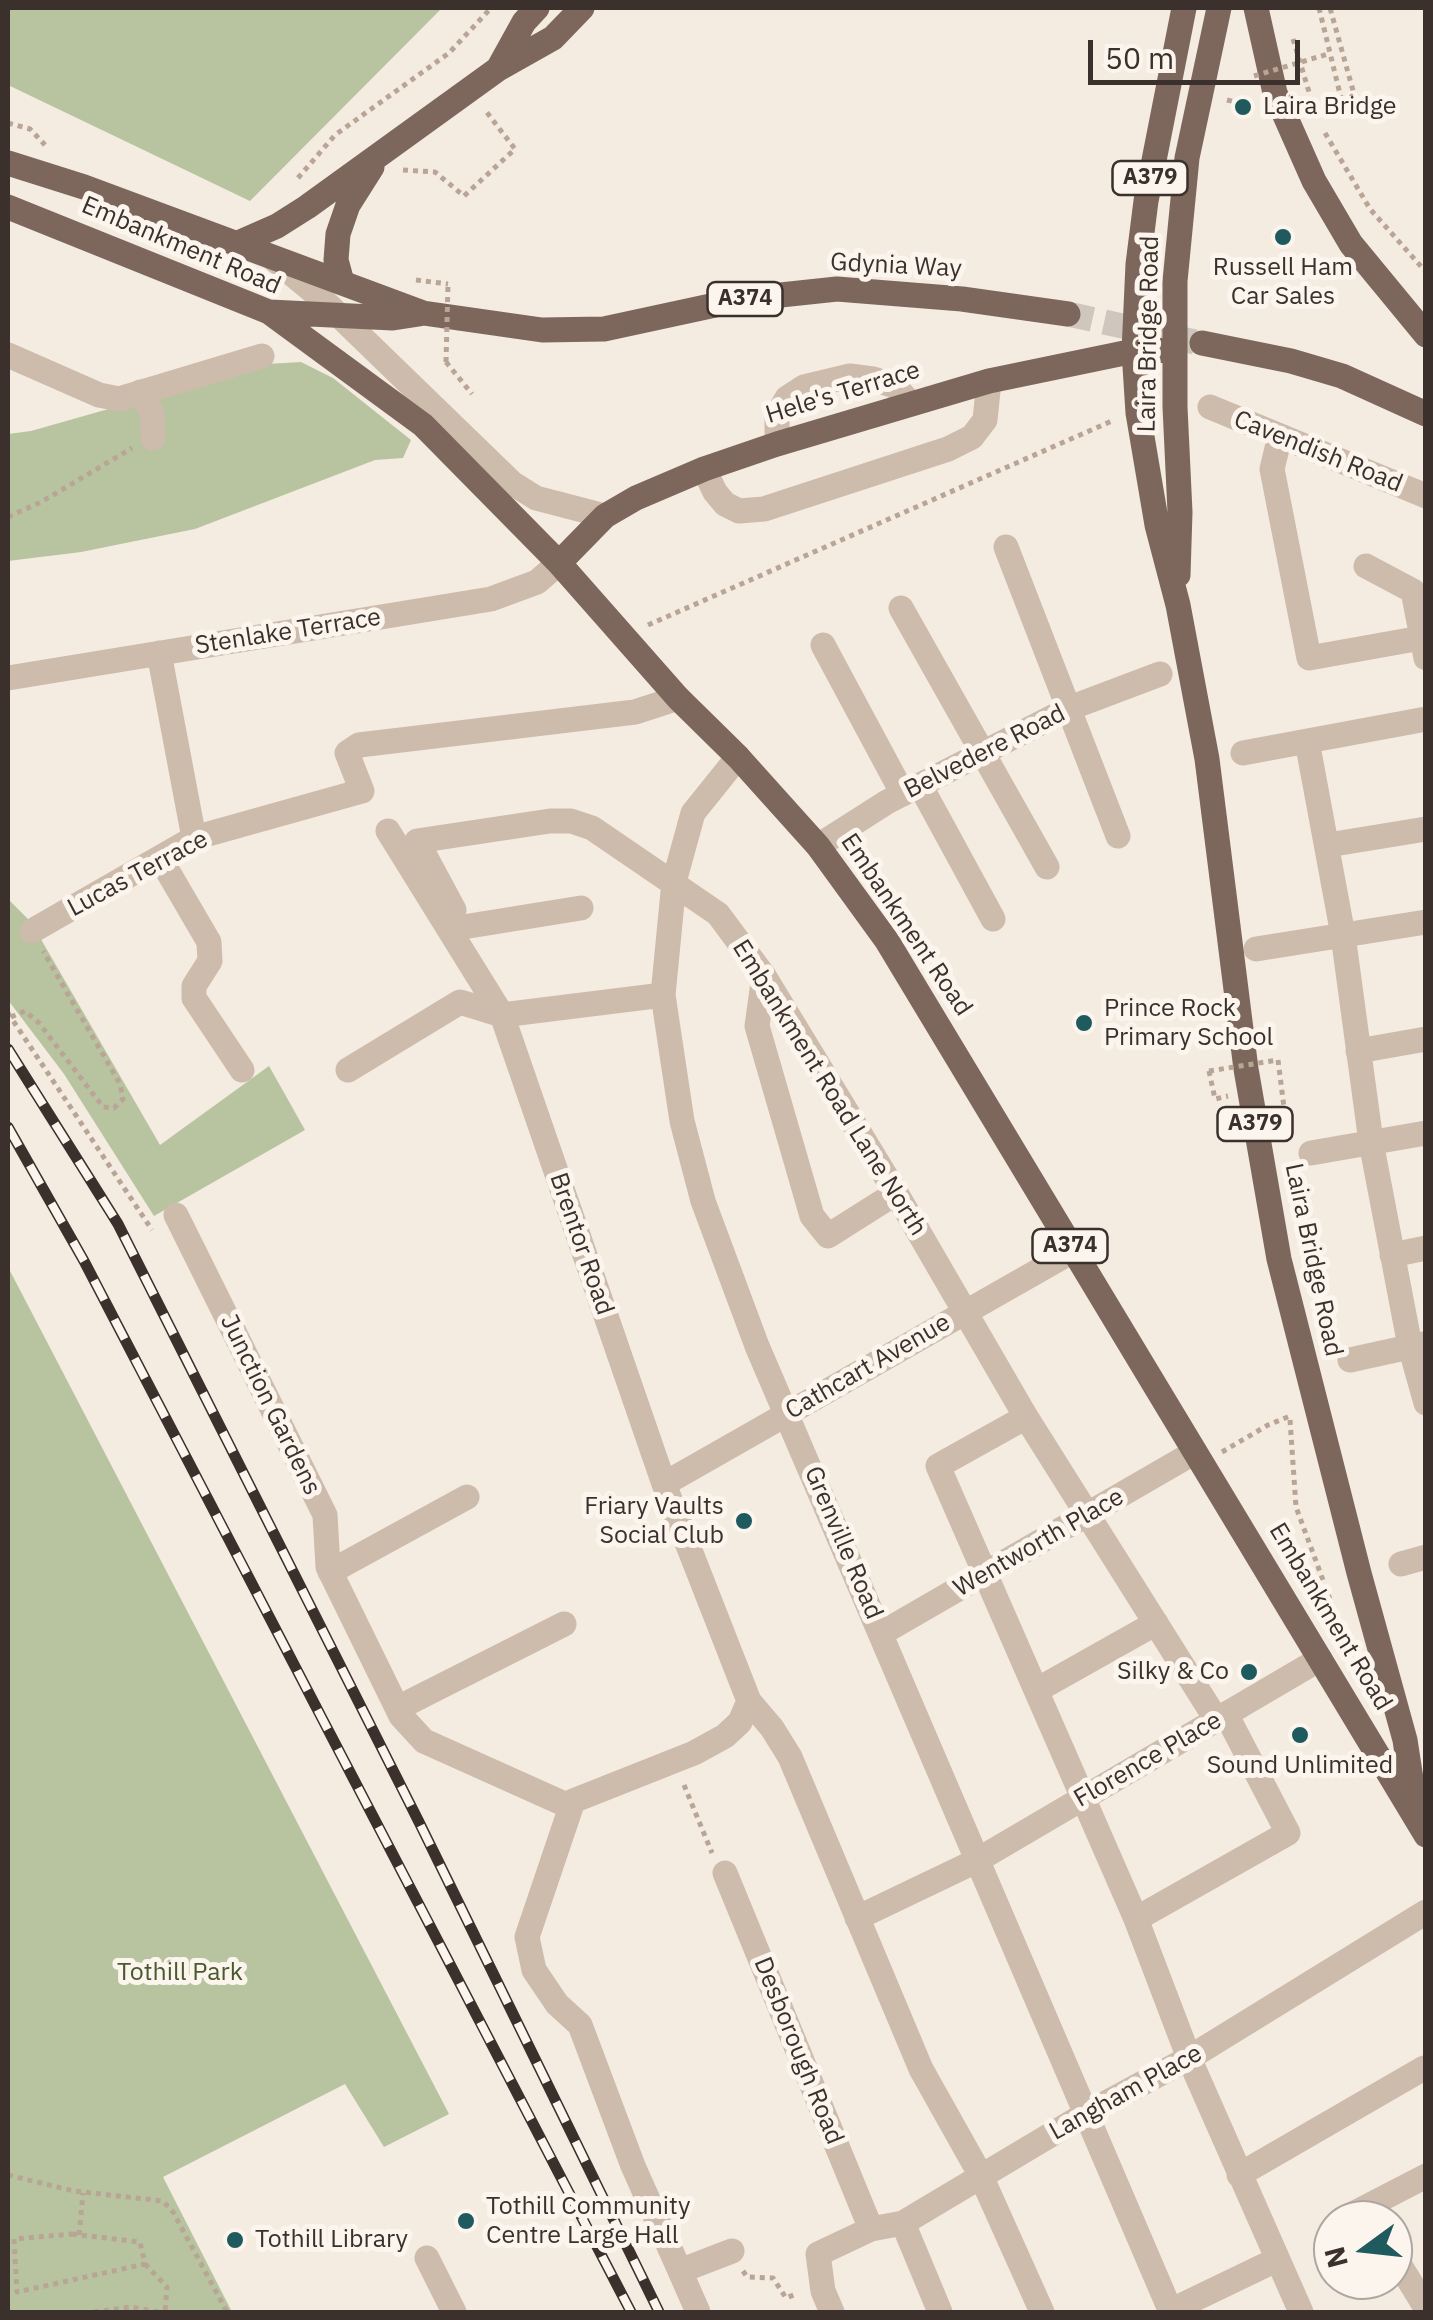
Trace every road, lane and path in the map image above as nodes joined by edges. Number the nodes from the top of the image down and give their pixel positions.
1 (491, 8) edge
2 (537, 8) edge
3 (582, 8) edge
4 (1184, 8) edge
5 (1219, 8) edge
6 (1256, 8) edge
7 (1319, 8) edge
8 (1330, 8) edge
9 (1292, 37) dead end
10 (1328, 54) junction
11 (498, 69) junction
12 (1254, 76) dead end
13 (494, 101) dead end
14 (390, 162) junction
15 (8, 163) edge
16 (292, 186) dead end
17 (8, 207) edge
18 (236, 244) junction
19 (274, 259) junction
20 (1426, 272) edge
21 (415, 280) dead end
22 (342, 282) junction
23 (1380, 282) junction
24 (269, 312) junction
25 (423, 314) junction
26 (1068, 314) tunnel mouth
27 (337, 316) junction
28 (1426, 316) edge
29 (1426, 336) edge
30 (1202, 343) tunnel mouth
31 (1174, 350) junction
32 (1134, 352) junction
33 (8, 355) edge
34 (262, 356) dead end
35 (988, 382) junction
36 (140, 392) junction
37 (472, 394) dead end
38 (910, 404) junction
39 (1210, 407) dead end
40 (1138, 413) junction
41 (1426, 414) edge
42 (1280, 436) junction
43 (153, 438) joint
44 (776, 444) junction
45 (704, 469) junction
46 (1426, 496) edge
47 (606, 516) junction
48 (8, 517) edge
49 (1006, 547) dead end
50 (559, 564) junction
51 (1366, 566) dead end
52 (1178, 606) junction
53 (901, 608) dead end
54 (623, 637) junction
55 (822, 645) dead end
56 (1423, 648) edge
57 (159, 652) junction
58 (1160, 674) dead end
59 (8, 678) edge
60 (678, 698) junction
61 (1070, 708) junction
62 (1426, 719) edge
63 (1308, 741) junction
64 (1244, 753) dead end
65 (981, 754) junction
66 (738, 756) junction
67 (911, 790) junction
68 (1426, 829) edge
69 (388, 830) dead end
70 (1118, 836) dead end
71 (194, 838) junction
72 (818, 846) junction
73 (1328, 846) junction
74 (160, 858) junction
75 (1046, 866) dead end
76 (674, 882) junction
77 (580, 908) dead end
78 (993, 919) dead end
79 (1426, 922) edge
80 (463, 927) junction
81 (32, 932) joint
82 (1343, 935) junction
83 (1256, 949) dead end
84 (764, 976) junction
85 (663, 995) junction
86 (509, 1014) junction
87 (9, 1015) edge
88 (1426, 1039) edge
89 (1358, 1051) junction
90 (242, 1070) dead end
91 (348, 1070) dead end
92 (1223, 1097) dead end
93 (1426, 1133) edge
94 (1370, 1142) junction
95 (1300, 1154) joint
96 (896, 1193) junction
97 (176, 1215) dead end
98 (156, 1237) dead end
99 (1426, 1248) edge
100 (1072, 1251) junction
101 (1392, 1254) junction
102 (965, 1312) junction
103 (1418, 1345) edge
104 (1350, 1360) dead end
105 (1306, 1370) junction
106 (1426, 1402) edge
107 (787, 1414) junction
108 (1290, 1416) junction
109 (1026, 1417) junction
110 (1198, 1458) junction
111 (664, 1484) junction
112 (467, 1497) dead end
113 (1089, 1515) junction
114 (330, 1572) junction
115 (986, 1575) junction
116 (1156, 1622) junction
117 (564, 1624) dead end
118 (882, 1632) junction
119 (1316, 1653) junction
120 (1037, 1690) junction
121 (749, 1701) junction
122 (398, 1708) junction
123 (1221, 1717) junction
124 (1405, 1740) junction
125 (674, 1761) junction
126 (1426, 1774) edge
127 (1082, 1798) junction
128 (571, 1808) junction
129 (1421, 1827) edge
130 (976, 1861) junction
131 (724, 1872) joint
132 (1426, 1912) edge
133 (858, 1918) junction
134 (1136, 1919) junction
135 (1189, 2058) junction
136 (1424, 2068) edge
137 (1084, 2115) junction
138 (1239, 2174) junction
139 (8, 2175) edge
140 (981, 2176) junction
141 (1426, 2176) edge
142 (83, 2192) junction
143 (1390, 2200) edge
144 (903, 2223) junction
145 (871, 2229) junction
146 (79, 2235) junction
147 (732, 2251) dead end
148 (427, 2258) dead end
149 (1276, 2260) junction
150 (145, 2264) junction
151 (680, 2272) junction
152 (17, 2292) junction
153 (8, 2297) edge
154 (99, 2312) edge
155 (162, 2312) edge
156 (227, 2312) edge
157 (454, 2312) edge
158 (698, 2312) edge
159 (832, 2312) edge
160 (940, 2312) edge
161 (1042, 2312) edge
162 (1170, 2312) edge
163 (1300, 2312) edge

1 - 16 path
2 - 11 main road
3 - 11 main road
4 - 32 main road, Laira Bridge Road / A379
5 - 31 main road, Laira Bridge Road / A379
6 - 23 main road
7 - 10 path
8 - 10 path
9 - 20 path
10 - 12 path, bridge
11 - 14 main road
13 - 14 path
14 - 18 main road
14 - 22 main road
15 - 18 main road, Embankment Road / A374
17 - 24 main road, Embankment Road / A374
18 - 19 main road, Gdynia Way / A374
19 - 22 main road, Gdynia Way / A374
19 - 27 street, Embankment Road
21 - 37 path, bridge
22 - 25 main road, Gdynia Way / A374
23 - 28 main road
23 - 29 main road
24 - 27 main road, Gdynia Way / A374
24 - 50 main road, Embankment Road / A374
25 - 26 main road, Gdynia Way / A374
25 - 27 main road, Gdynia Way / A374
27 - 47 street, Embankment Road
30 - 41 main road
31 - 32 main road, Hele's Terrace
31 - 52 main road, Laira Bridge Road / A379
32 - 35 main road, Hele's Terrace
32 - 40 main road, Laira Bridge Road / A379
33 - 36 street
34 - 36 street
35 - 38 main road, Hele's Terrace
35 - 45 street
36 - 43 street
38 - 44 main road, Hele's Terrace
38 - 44 street
39 - 42 street, Cavendish Road
40 - 52 main road, Laira Bridge Road / A379
40 - 54 path
42 - 46 street, Cavendish Road
42 - 56 street
43 - 48 path
44 - 45 main road, Hele's Terrace
45 - 47 main road, Hele's Terrace
47 - 50 main road, Hele's Terrace
49 - 61 street
50 - 54 main road, Embankment Road / A374
50 - 57 street, Stenlake Terrace
51 - 56 street
52 - 105 main road, Laira Bridge Road / A379
53 - 65 street
54 - 60 main road, Embankment Road / A374
55 - 67 street
57 - 59 street, Stenlake Terrace
57 - 71 street
58 - 61 street, Belvedere Road
60 - 66 main road, Embankment Road / A374
60 - 71 street, Lucas Terrace
61 - 65 street, Belvedere Road
61 - 70 street
62 - 63 street
63 - 64 street
63 - 73 street
65 - 67 street, Belvedere Road
65 - 75 street
66 - 72 main road, Embankment Road / A374
66 - 76 street, Grenville Road
67 - 72 street, Belvedere Road
67 - 78 street
68 - 73 street
69 - 86 street, Brentor Road
71 - 74 street, Lucas Terrace
72 - 100 main road, Embankment Road / A374
73 - 82 street
74 - 81 street, Lucas Terrace
74 - 90 street
76 - 80 street, Embankment Road Lane North
76 - 84 street, Embankment Road Lane North
76 - 85 street, Grenville Road
77 - 80 street
79 - 82 street
80 - 86 street
81 - 87 path
82 - 83 street
82 - 89 street
84 - 96 street, Embankment Road Lane North
84 - 96 street
85 - 86 street
85 - 107 street, Grenville Road
86 - 91 street
86 - 111 street, Brentor Road
87 - 98 path
88 - 89 street
89 - 94 street
92 - 95 path, bridge
93 - 94 street
94 - 95 street
94 - 101 street
96 - 102 street, Embankment Road Lane North
97 - 114 street, Junction Gardens
99 - 101 street
100 - 102 street, Cathcart Avenue
100 - 110 main road, Embankment Road / A374
101 - 103 street
102 - 107 street, Cathcart Avenue
102 - 109 street, Embankment Road Lane North
103 - 104 street
103 - 106 street
105 - 108 path
105 - 124 main road, Laira Bridge Road / A379
107 - 111 street, Cathcart Avenue
107 - 118 street, Grenville Road
108 - 110 path
108 - 119 path
109 - 113 street, Embankment Road Lane North
109 - 115 street
110 - 113 street, Wentworth Place
110 - 119 main road, Embankment Road / A374
111 - 121 street, Brentor Road
112 - 114 street
113 - 115 street, Wentworth Place
113 - 116 street, Embankment Road Lane North
114 - 122 street, Junction Gardens
115 - 118 street, Wentworth Place
115 - 120 street
116 - 120 street
116 - 123 street, Embankment Road Lane North
117 - 122 street
118 - 130 street, Grenville Road
119 - 123 street, Florence Place
119 - 129 main road, Embankment Road / A374
120 - 127 street
121 - 125 street
121 - 133 street
122 - 128 street, Junction Gardens
123 - 127 street, Florence Place
123 - 134 street, Embankment Road Lane North
124 - 126 main road
124 - 129 main road, A374
125 - 128 street
125 - 131 path
127 - 130 street, Florence Place
127 - 134 street
128 - 151 street
130 - 133 street, Florence Place
130 - 137 street, Grenville Road
131 - 145 street, Desborough Road
132 - 135 street, Langham Place
133 - 140 street
134 - 135 street
135 - 137 street, Langham Place
135 - 138 street
136 - 138 street
137 - 140 street, Langham Place
137 - 162 street, Grenville Road
138 - 149 street
139 - 142 path
140 - 144 street, Langham Place
140 - 161 street
141 - 143 street
142 - 146 path
142 - 156 path
144 - 145 street, Langham Place
144 - 160 street
145 - 159 street, Langham Place
146 - 150 path
146 - 152 path
147 - 151 street
148 - 157 street
149 - 162 street
149 - 163 street
150 - 152 path
150 - 155 path
151 - 158 street
152 - 153 path
154 - 155 path

